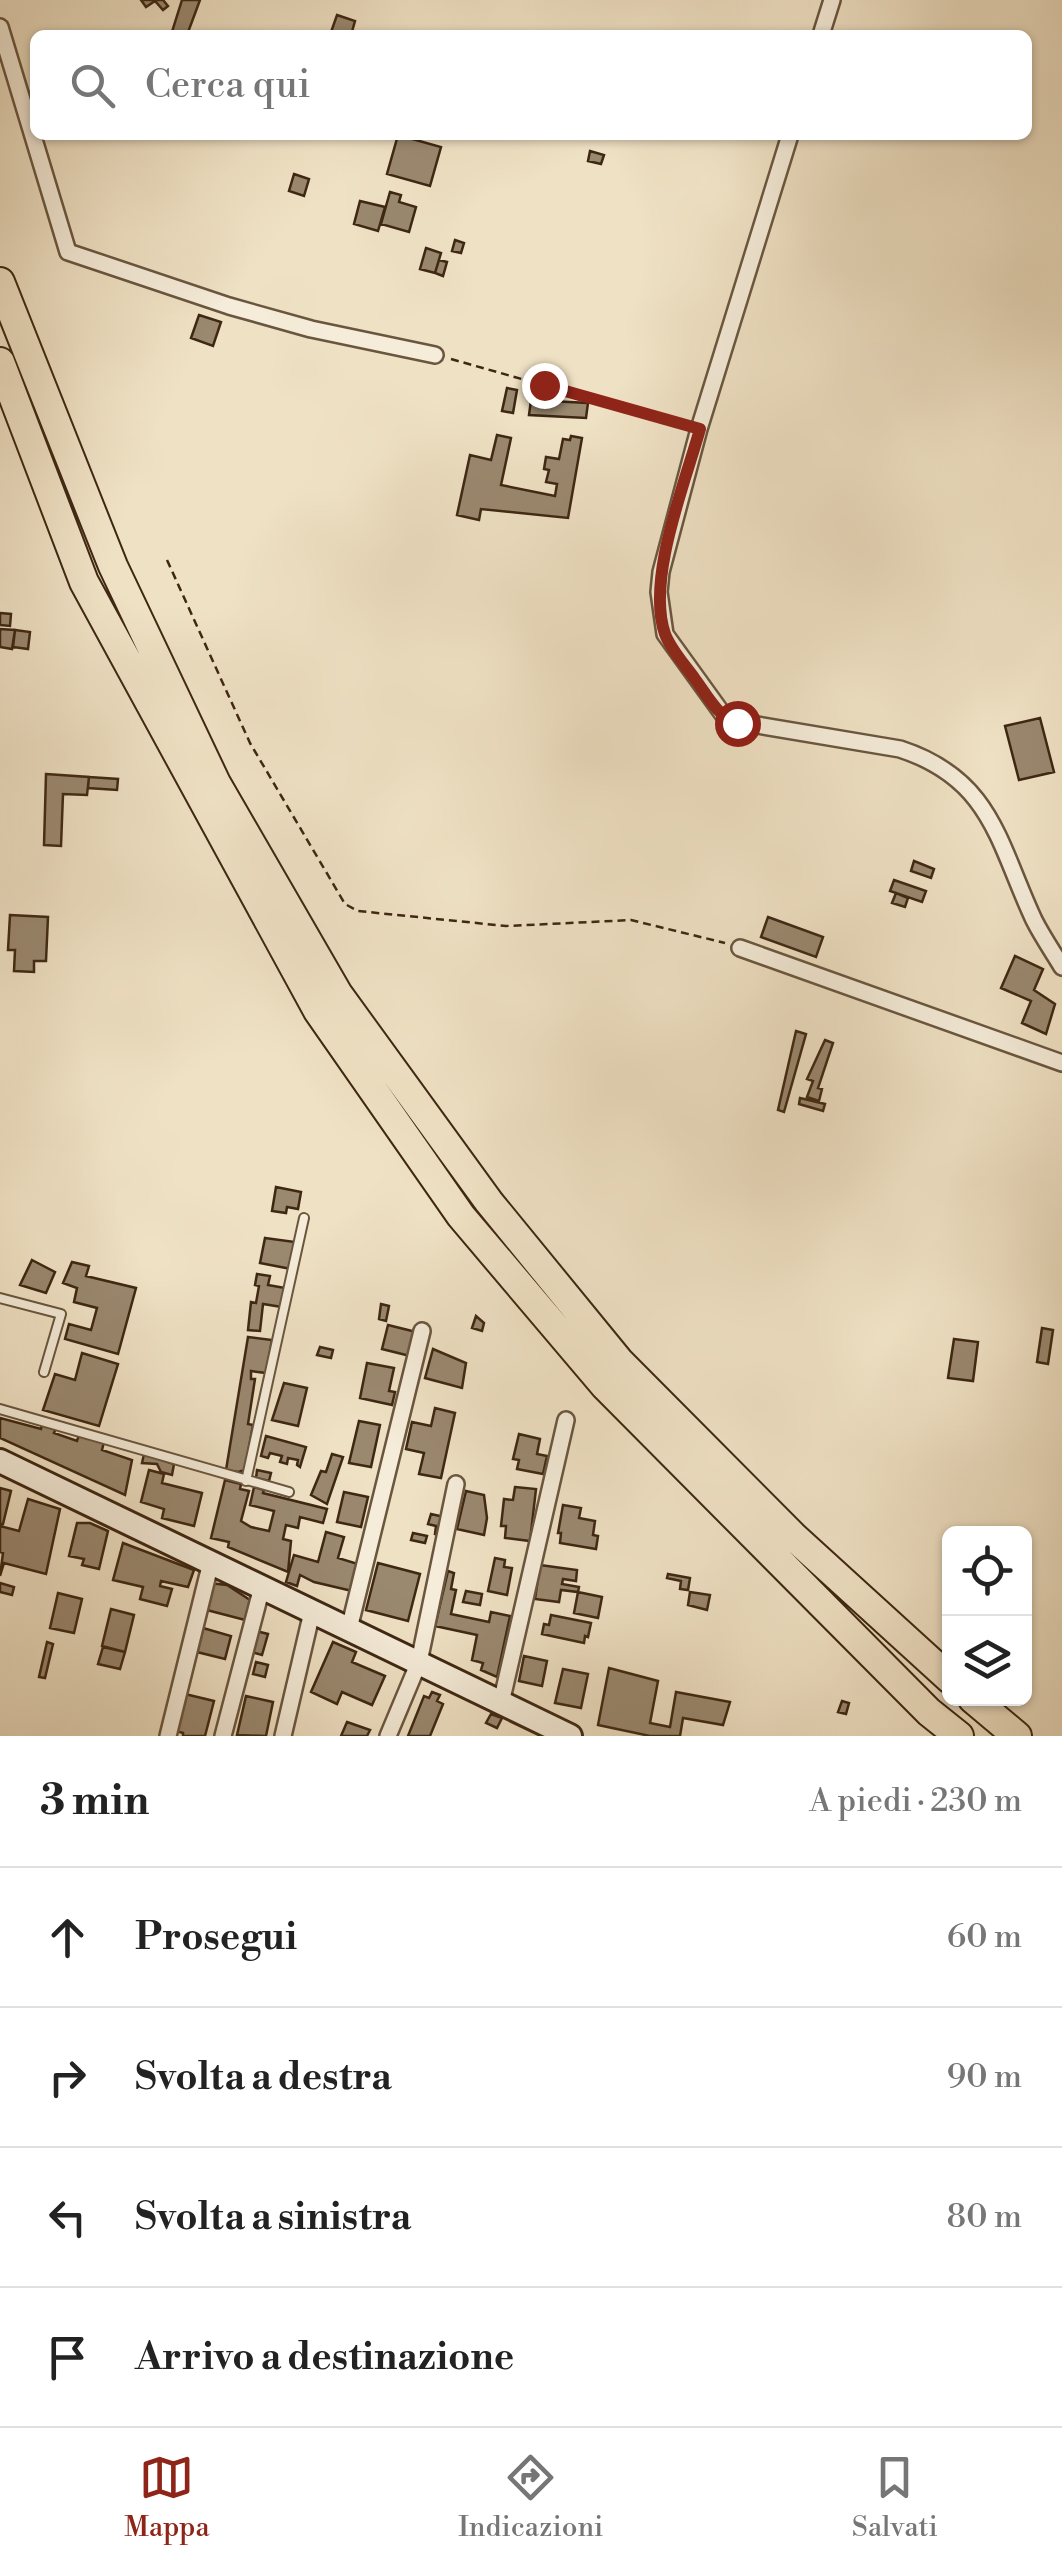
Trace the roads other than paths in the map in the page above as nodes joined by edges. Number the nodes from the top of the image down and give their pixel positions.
1 (832, 0) edge
2 (0, 28) edge
3 (823, 30) edge
4 (30, 127) edge
5 (34, 140) edge
6 (788, 140) edge
7 (0, 282) edge
8 (435, 354) road end
9 (0, 362) edge
10 (740, 948) road end
11 (1062, 967) edge
12 (1062, 1063) edge
13 (304, 1218) dead end
14 (0, 1298) edge
15 (422, 1332) dead end
16 (44, 1372) dead end
17 (0, 1409) edge
18 (566, 1420) dead end
19 (0, 1461) edge
20 (246, 1481) junction
21 (456, 1484) dead end
22 (288, 1492) dead end
23 (211, 1562) junction
24 (262, 1587) junction
25 (312, 1612) junction
26 (348, 1629) junction
27 (419, 1662) junction
28 (942, 1672) edge
29 (501, 1703) junction
30 (981, 1706) edge
31 (168, 1736) edge
32 (223, 1736) edge
33 (283, 1736) edge
34 (388, 1736) edge
35 (570, 1736) edge
36 (959, 1736) edge
37 (1017, 1736) edge

1 - 3 street
2 - 4 street
5 - 8 street
6 - 11 street
7 - 28 highway
9 - 36 highway
10 - 12 street
13 - 20 lane
14 - 16 lane
15 - 26 street
17 - 20 lane
18 - 29 street
19 - 23 main road
20 - 22 lane
21 - 27 street
23 - 24 main road
23 - 31 street
24 - 25 main road
24 - 32 street
25 - 26 main road
25 - 33 street
26 - 27 main road
27 - 29 main road
27 - 34 street
29 - 35 main road
30 - 37 highway

